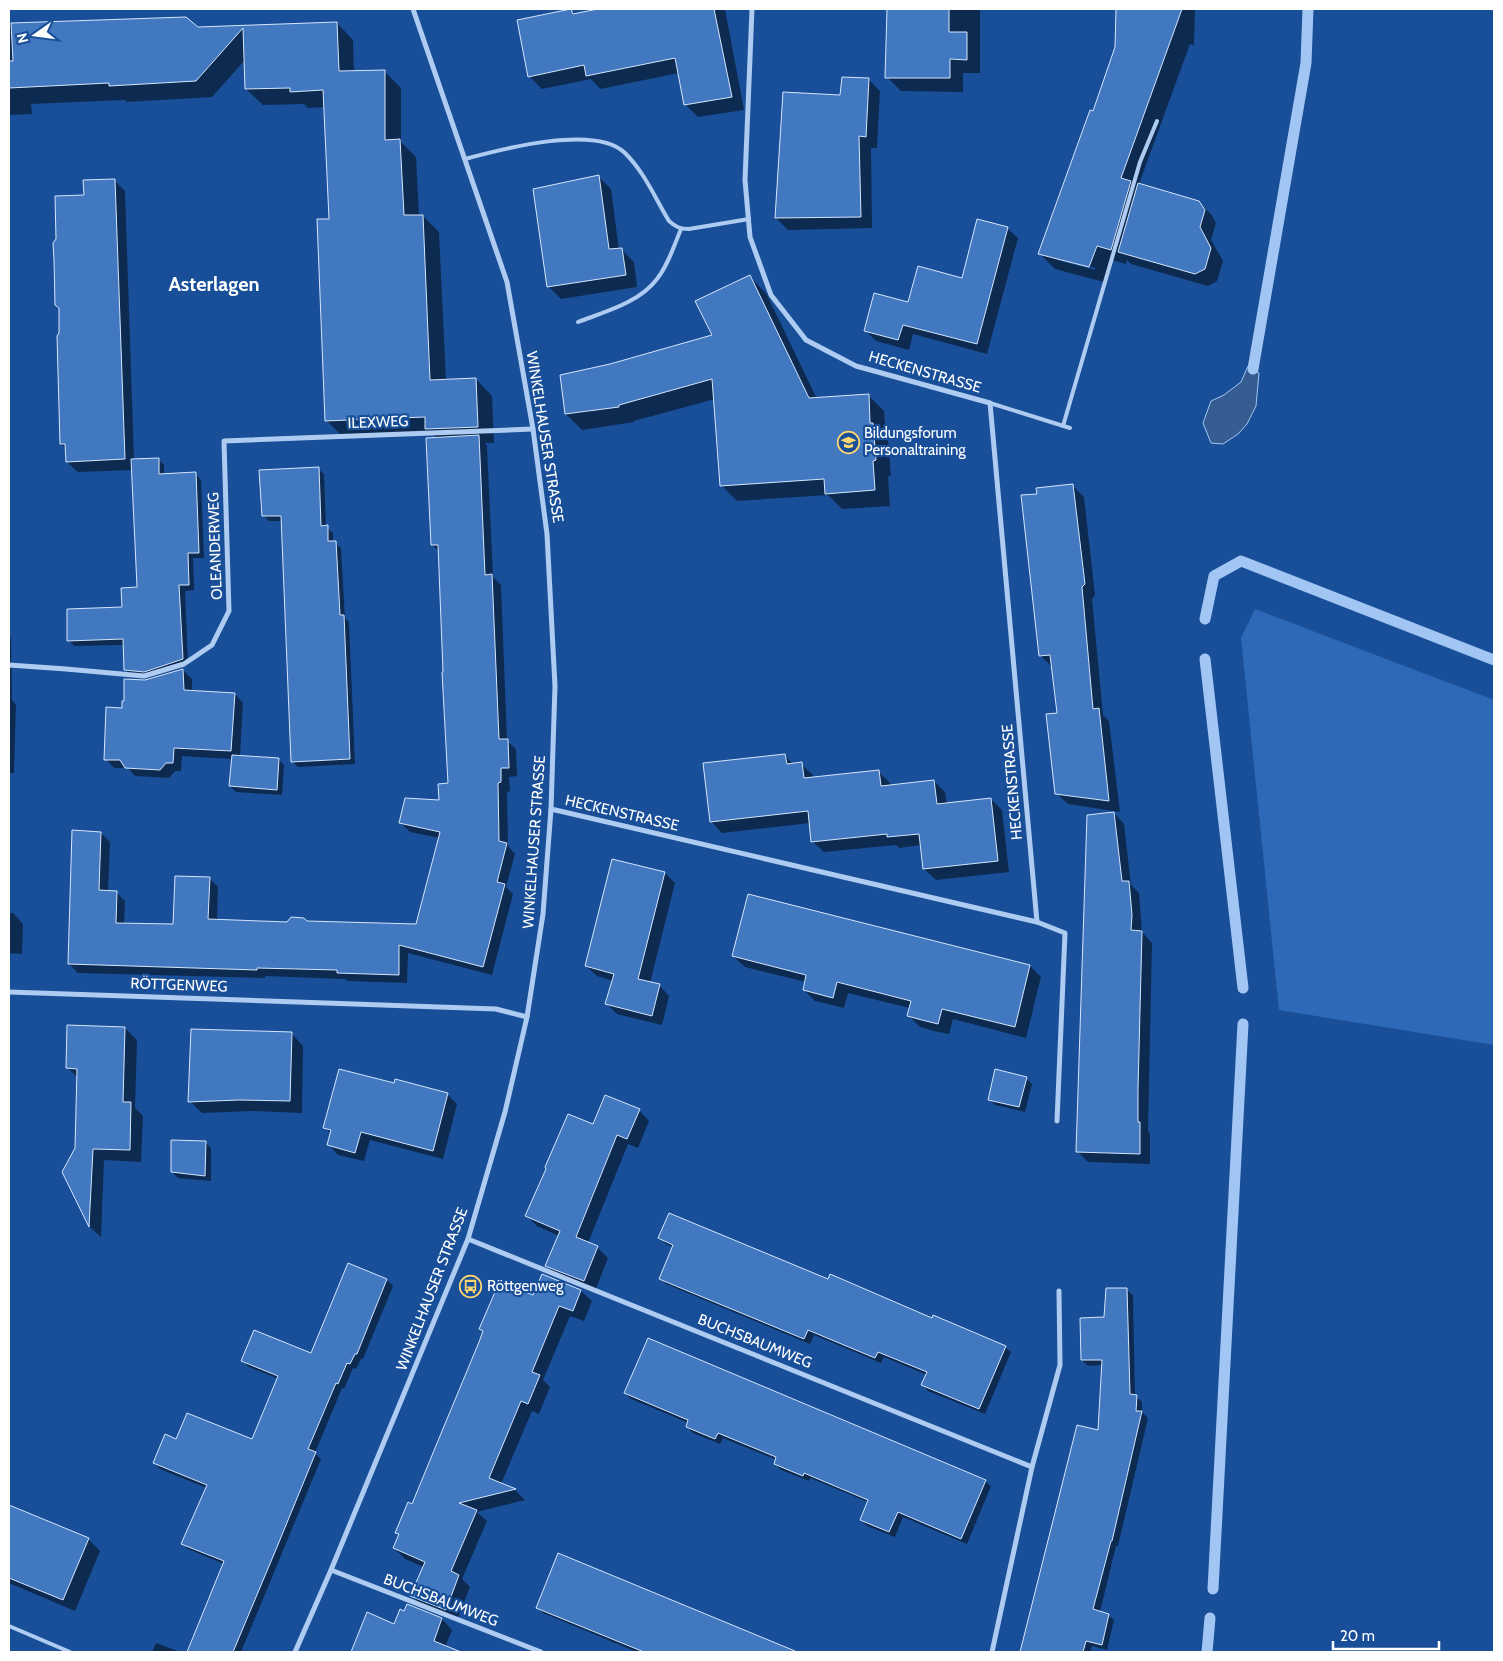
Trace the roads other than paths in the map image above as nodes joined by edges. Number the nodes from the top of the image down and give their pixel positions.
1 (413, 9) edge
2 (752, 9) edge
3 (1157, 121) dead end
4 (465, 159) junction
5 (749, 219) junction
6 (681, 230) junction
7 (578, 322) dead end
8 (990, 403) junction
9 (1063, 426) junction
10 (533, 428) junction
11 (1070, 428) dead end
12 (224, 441) joint
13 (9, 666) edge
14 (551, 809) junction
15 (1037, 922) junction
16 (9, 992) edge
17 (527, 1017) junction
18 (1057, 1121) dead end
19 (468, 1239) junction
20 (1059, 1291) dead end
21 (1032, 1467) junction
22 (331, 1570) junction
23 (9, 1626) edge
24 (70, 1652) edge
25 (295, 1652) edge
26 (541, 1652) edge
27 (992, 1652) edge

1 - 4 street, WINKELHAUSER STRASSE
2 - 5 street, HECKENSTRASSE
3 - 9 lane
4 - 6 lane
4 - 10 street, WINKELHAUSER STRASSE
5 - 6 lane
5 - 8 street, HECKENSTRASSE
6 - 7 lane
8 - 9 lane
8 - 15 street, HECKENSTRASSE
9 - 11 lane
10 - 12 street, ILEXWEG
10 - 14 street, WINKELHAUSER STRASSE
12 - 13 street, OLEANDERWEG
14 - 15 street, HECKENSTRASSE
14 - 17 street, WINKELHAUSER STRASSE
15 - 18 street, HECKENSTRASSE
16 - 17 street, RÖTTGENWEG
17 - 19 street, WINKELHAUSER STRASSE
19 - 21 street, BUCHSBAUMWEG
19 - 22 street, WINKELHAUSER STRASSE
20 - 21 street
21 - 27 street
22 - 25 street, WINKELHAUSER STRASSE
22 - 26 street, BUCHSBAUMWEG
23 - 24 lane

